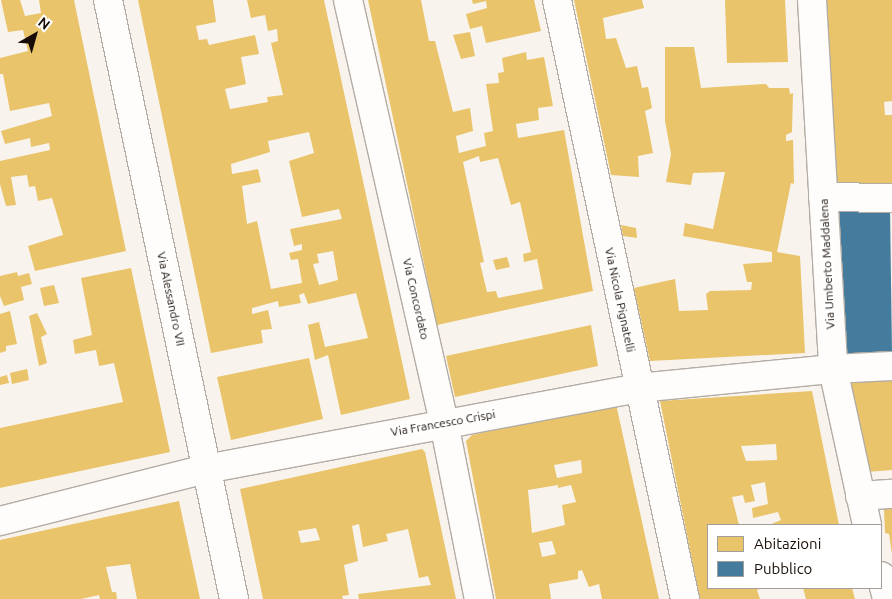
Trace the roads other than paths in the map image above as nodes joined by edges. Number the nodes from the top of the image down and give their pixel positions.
1 (108, 0) edge
2 (348, 0) edge
3 (557, 0) edge
4 (812, 0) edge
5 (823, 197) junction
6 (892, 198) edge
7 (892, 366) edge
8 (833, 369) junction
9 (638, 388) junction
10 (444, 423) junction
11 (206, 468) junction
12 (892, 494) edge
13 (860, 496) junction
14 (0, 521) edge
15 (867, 524) edge
16 (882, 580) edge
17 (234, 599) edge
18 (479, 599) edge
19 (685, 599) edge
20 (887, 599) edge

1 - 11 street, Via Alessandro VII
2 - 10 street, Via Concordato
3 - 9 street, Via Nicola Pignatelli
4 - 5 street, Via Umberto Maddalena
5 - 6 street
5 - 8 street, Via Umberto Maddalena
7 - 8 street, Via Francesco Crispi
8 - 9 street, Via Francesco Crispi
8 - 13 street, Via Umberto Maddalena
9 - 10 street, Via Francesco Crispi
9 - 19 street, Via Nicola Pignatelli
10 - 11 street, Via Francesco Crispi
10 - 18 street, Via Concordato
11 - 14 street, Via Francesco Crispi
11 - 17 street, Via Alessandro VII
12 - 13 street
13 - 15 street, Via Umberto Maddalena
16 - 20 street

